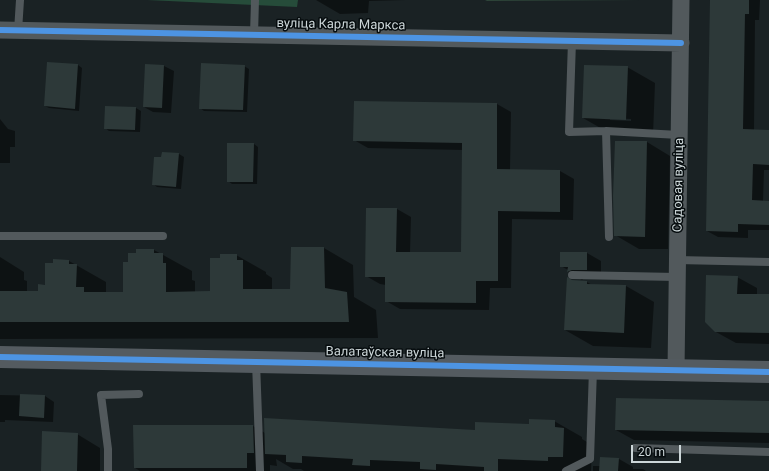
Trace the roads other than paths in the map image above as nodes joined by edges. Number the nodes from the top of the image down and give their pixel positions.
1 (20, 0) edge
2 (255, 0) edge
3 (682, 0) edge
4 (0, 30) edge
5 (18, 30) junction
6 (254, 35) junction
7 (572, 41) junction
8 (681, 43) junction
9 (606, 131) junction
10 (679, 135) junction
11 (0, 236) edge
12 (163, 236) dead end
13 (609, 237) dead end
14 (677, 260) junction
15 (769, 262) edge
16 (572, 275) dead end
17 (677, 277) junction
18 (0, 357) edge
19 (256, 362) junction
20 (593, 368) junction
21 (676, 370) junction
22 (769, 372) edge
23 (139, 394) dead end
24 (635, 448) dead end
25 (769, 452) edge
26 (108, 471) edge
27 (260, 471) edge
28 (566, 471) edge

1 - 5 lane
2 - 6 lane
3 - 8 street, Садовая вуліца
4 - 5 street, вуліца Карла Маркса
5 - 6 street, вуліца Карла Маркса
6 - 7 street, вуліца Карла Маркса
7 - 8 street, вуліца Карла Маркса
7 - 9 lane
8 - 10 street, Садовая вуліца
9 - 10 lane
9 - 13 lane
10 - 14 street, Садовая вуліца
11 - 12 lane
14 - 15 lane
14 - 17 street, Садовая вуліца
16 - 17 lane
17 - 21 street, Садовая вуліца
18 - 19 street, Валатаўская вуліца
19 - 20 street, Валатаўская вуліца
19 - 27 lane
20 - 21 street, Валатаўская вуліца
20 - 28 lane
21 - 22 street, Валатаўская вуліца
23 - 26 lane
24 - 25 lane

